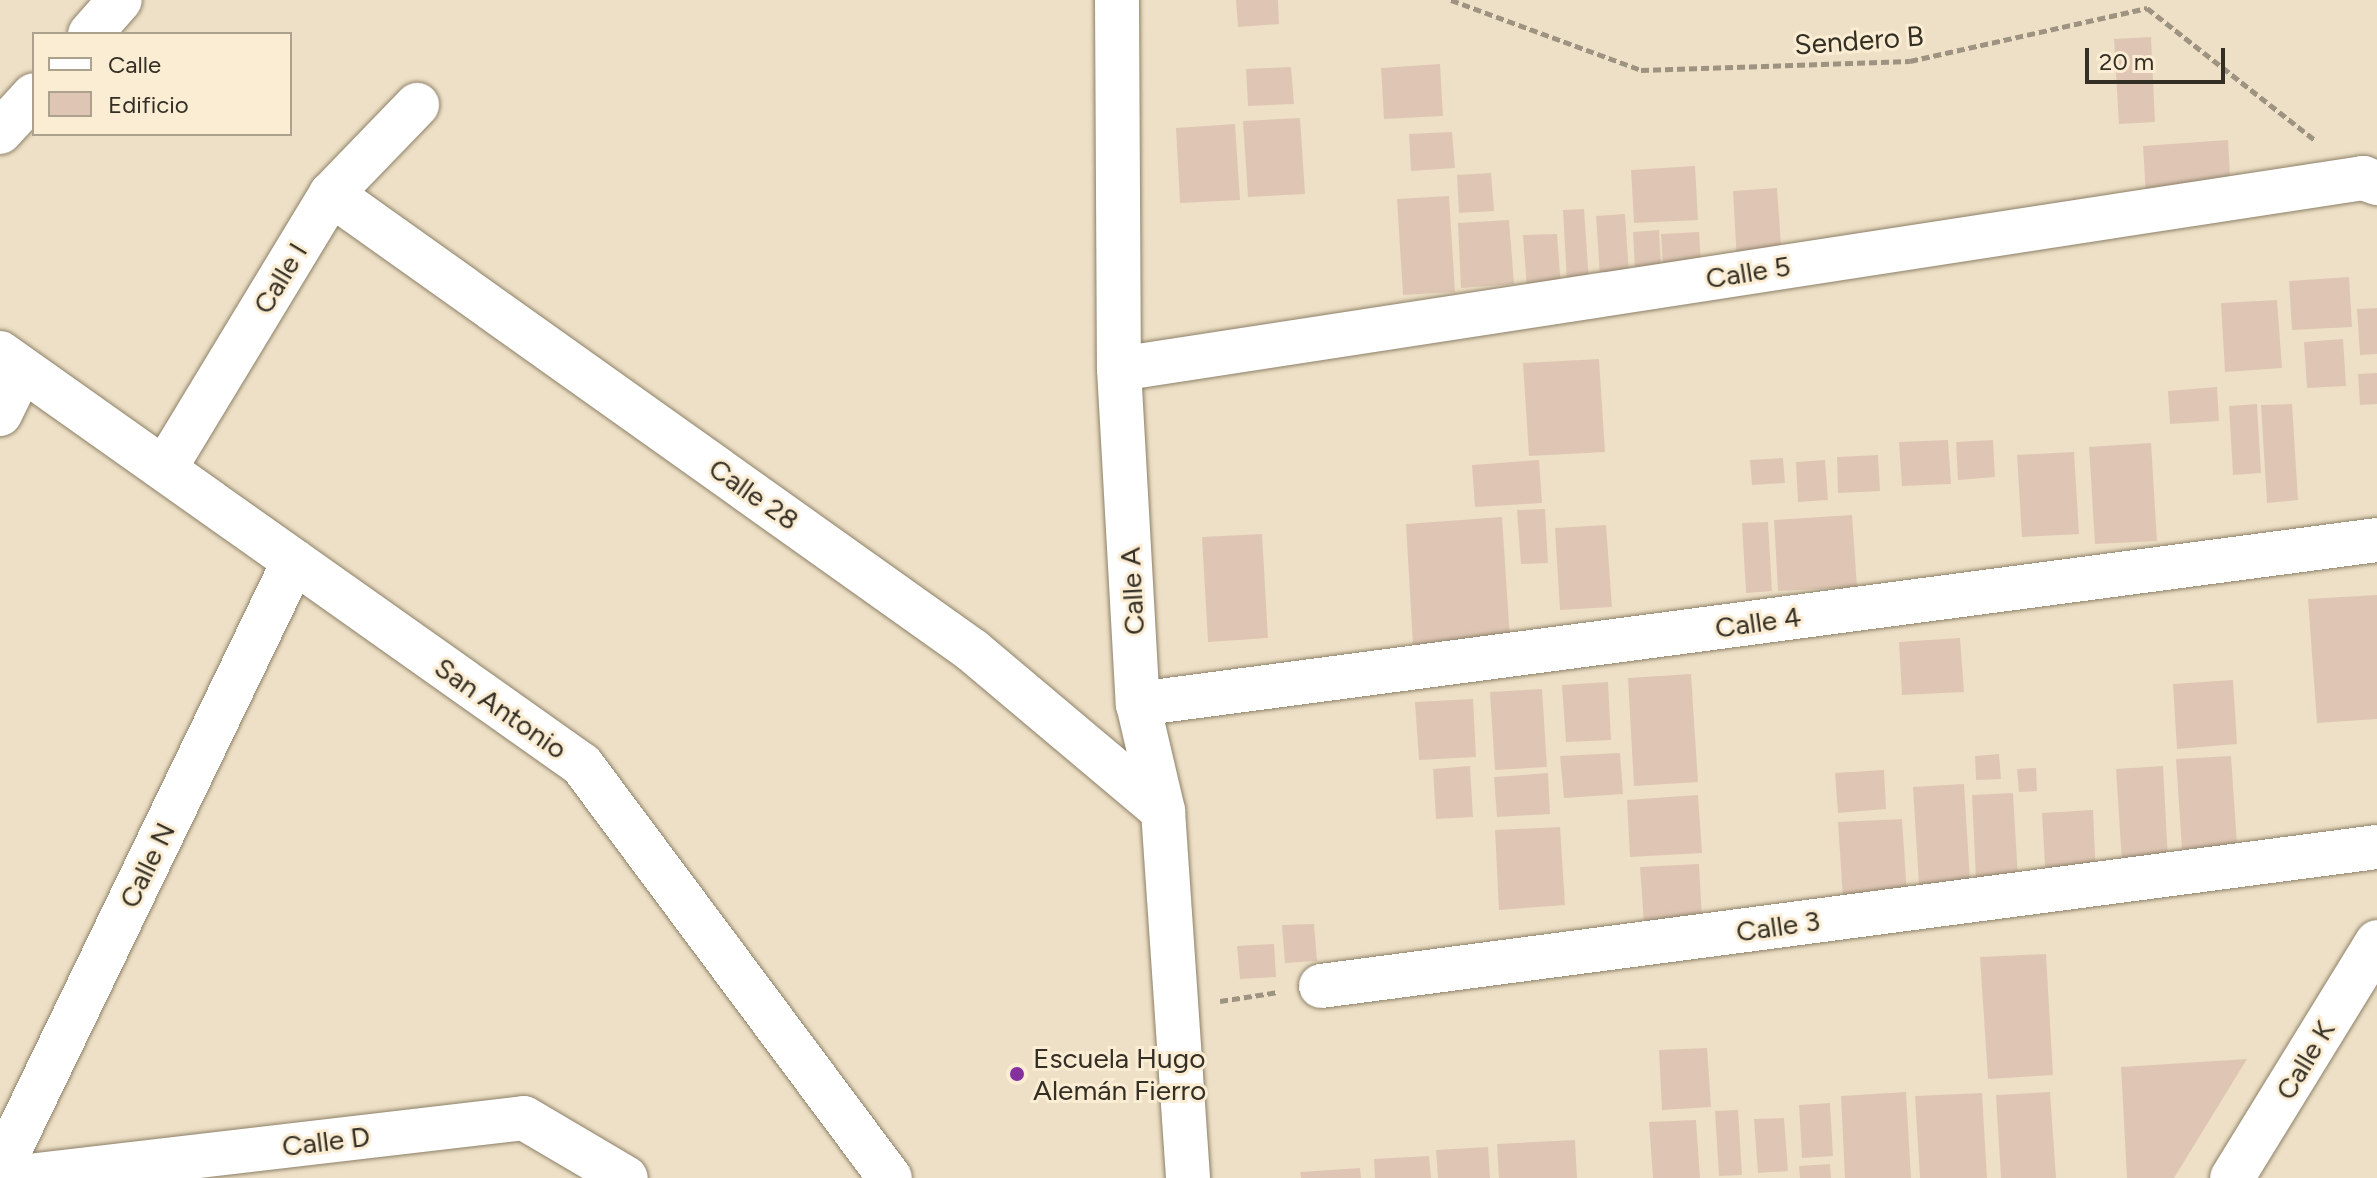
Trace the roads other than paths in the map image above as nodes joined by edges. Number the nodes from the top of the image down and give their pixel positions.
1 (120, 0) edge
2 (1117, 0) edge
3 (92, 32) edge
4 (32, 97) edge
5 (417, 105) dead end
6 (0, 132) edge
7 (2370, 180) edge
8 (331, 194) junction
9 (11, 361) edge
10 (1119, 369) junction
11 (0, 414) edge
12 (165, 468) junction
13 (2377, 540) edge
14 (294, 561) junction
15 (1138, 704) junction
16 (1163, 811) junction
17 (2377, 847) edge
18 (2377, 942) edge
19 (1321, 986) road end
20 (2364, 992) edge
21 (0, 1170) edge
22 (11, 1178) edge
23 (626, 1178) edge
24 (890, 1178) edge
25 (1188, 1178) edge
26 (2232, 1178) edge

1 - 3 street
2 - 10 street, Calle A
4 - 6 street
5 - 8 street, Calle I
7 - 10 street, Calle 5
8 - 12 street, Calle I
8 - 16 street, Calle 28
9 - 11 street
9 - 12 street, San Antonio
10 - 15 street, Calle A
12 - 14 street, San Antonio
13 - 15 street, Calle 4
14 - 21 street, Calle N
14 - 24 street, San Antonio
15 - 16 street, Calle A
16 - 25 street, Calle A
17 - 19 street, Calle 3
18 - 20 street, Calle K
20 - 26 street, Calle K
22 - 23 street, Calle D

